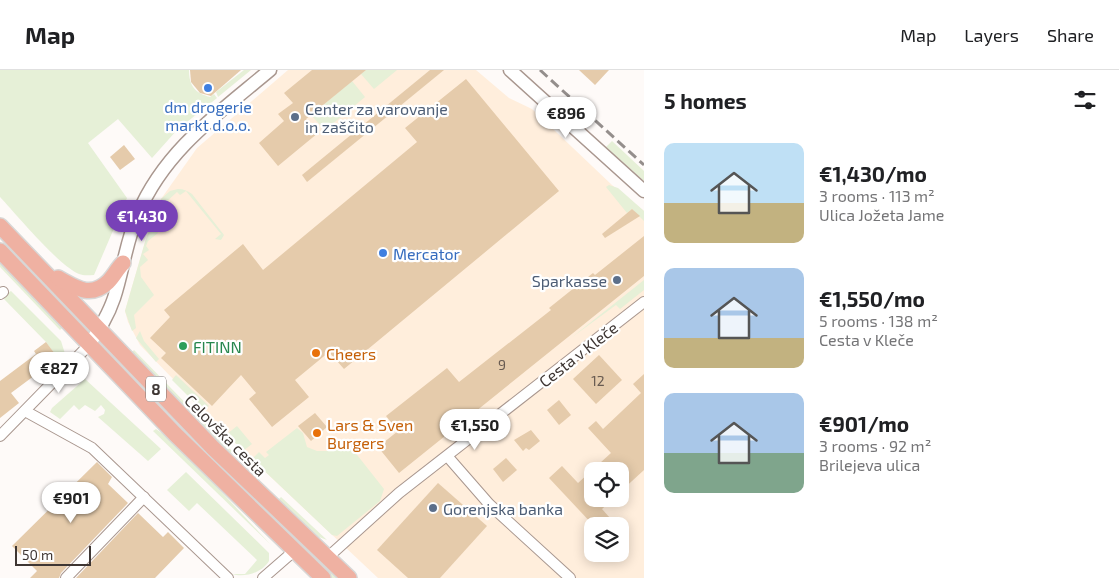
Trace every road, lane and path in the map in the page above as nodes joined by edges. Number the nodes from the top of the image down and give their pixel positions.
1 (270, 70) edge
2 (510, 70) edge
3 (644, 191) edge
4 (0, 226) edge
5 (0, 250) edge
6 (123, 263) junction
7 (43, 271) junction
8 (644, 302) edge
9 (99, 331) junction
10 (89, 345) junction
11 (24, 411) junction
12 (0, 436) edge
13 (448, 457) junction
14 (144, 497) junction
15 (294, 551) junction
16 (327, 558) junction
17 (66, 578) edge
18 (228, 578) edge
19 (263, 578) edge
20 (323, 578) edge
21 (349, 578) edge
22 (570, 578) edge

1 - 6 street
2 - 3 street
4 - 7 main road, Celovška cesta / 8
5 - 10 main road
6 - 7 main road
6 - 9 street
7 - 9 main road, Celovška cesta / 8
8 - 13 street, Cesta v Kleče
9 - 10 street
9 - 16 main road, Celovška cesta / 8
10 - 11 street
10 - 15 main road, 8
11 - 12 street
11 - 14 street
13 - 16 street, Cesta v Kleče
13 - 22 street
14 - 17 street
14 - 18 street
15 - 19 street
15 - 20 main road, 8
16 - 21 main road, Celovška cesta / 8

